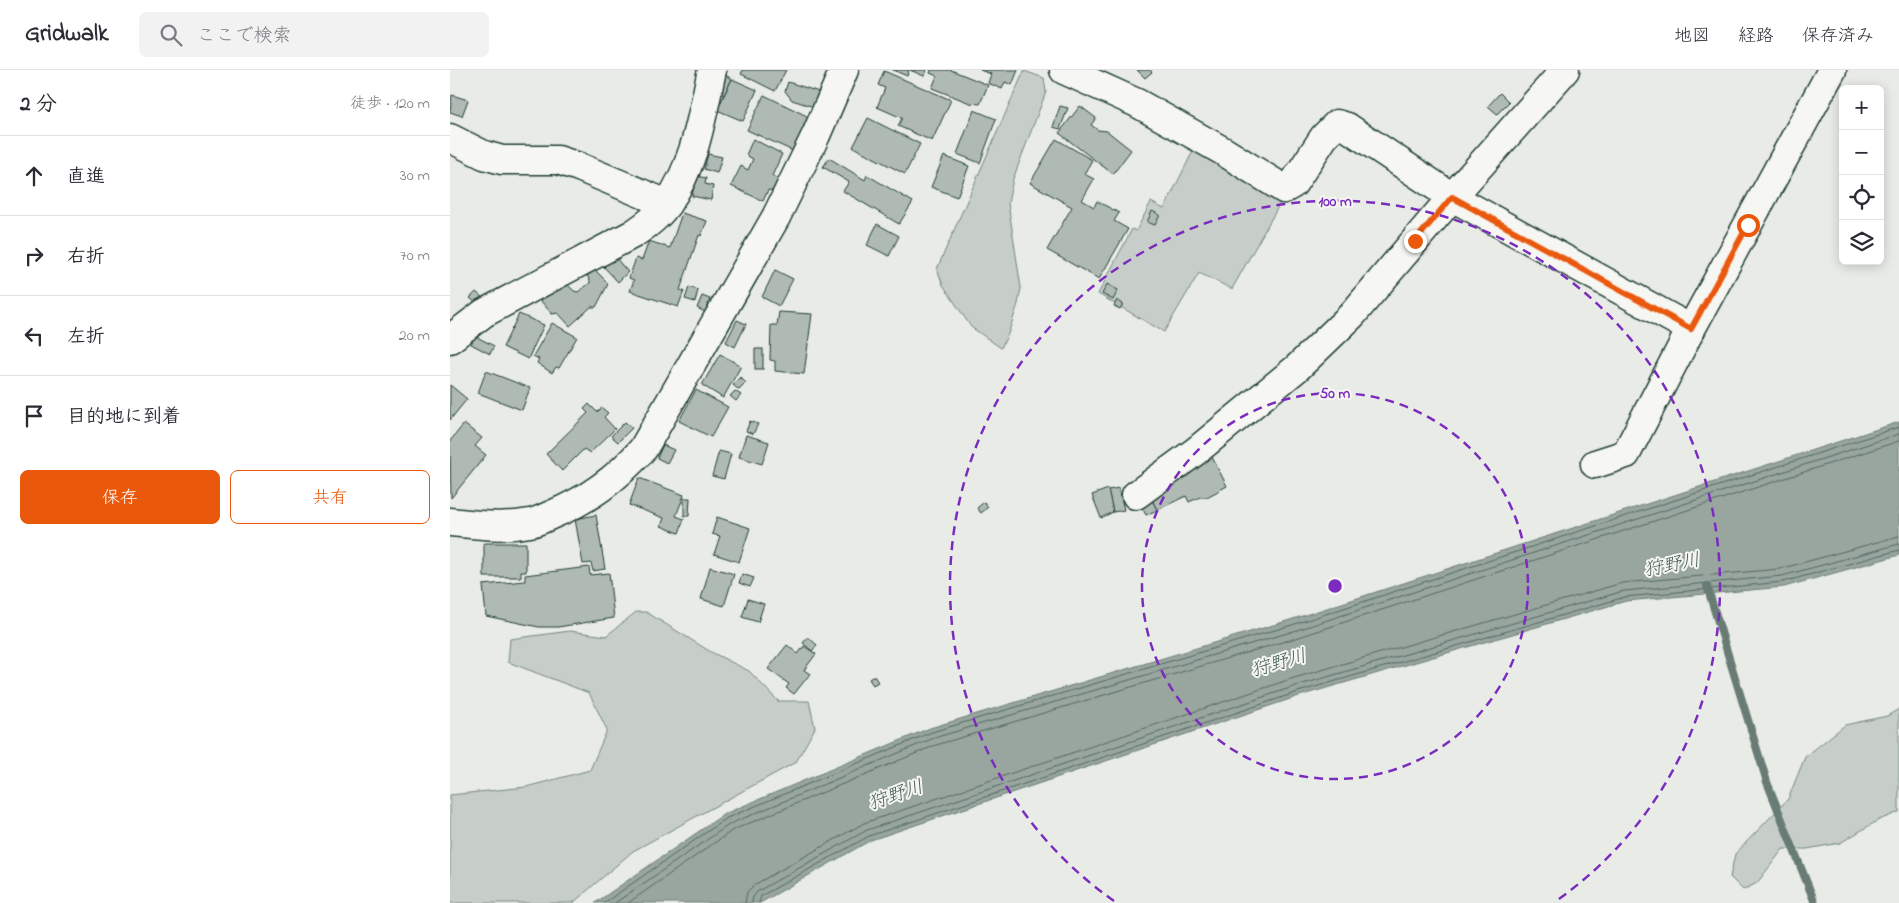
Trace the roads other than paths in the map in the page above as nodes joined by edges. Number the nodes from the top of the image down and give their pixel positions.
1 (712, 70) edge
2 (844, 70) edge
3 (1064, 70) edge
4 (1565, 70) edge
5 (1832, 70) edge
6 (450, 138) edge
7 (1452, 197) junction
8 (668, 204) junction
9 (1691, 329) junction
10 (450, 339) edge
11 (1594, 464) dead end
12 (1136, 496) dead end
13 (450, 522) edge

1 - 8 street
2 - 13 street
3 - 7 street
4 - 7 street
5 - 9 street
6 - 8 street
7 - 9 street
7 - 12 street
8 - 10 street
9 - 11 street

